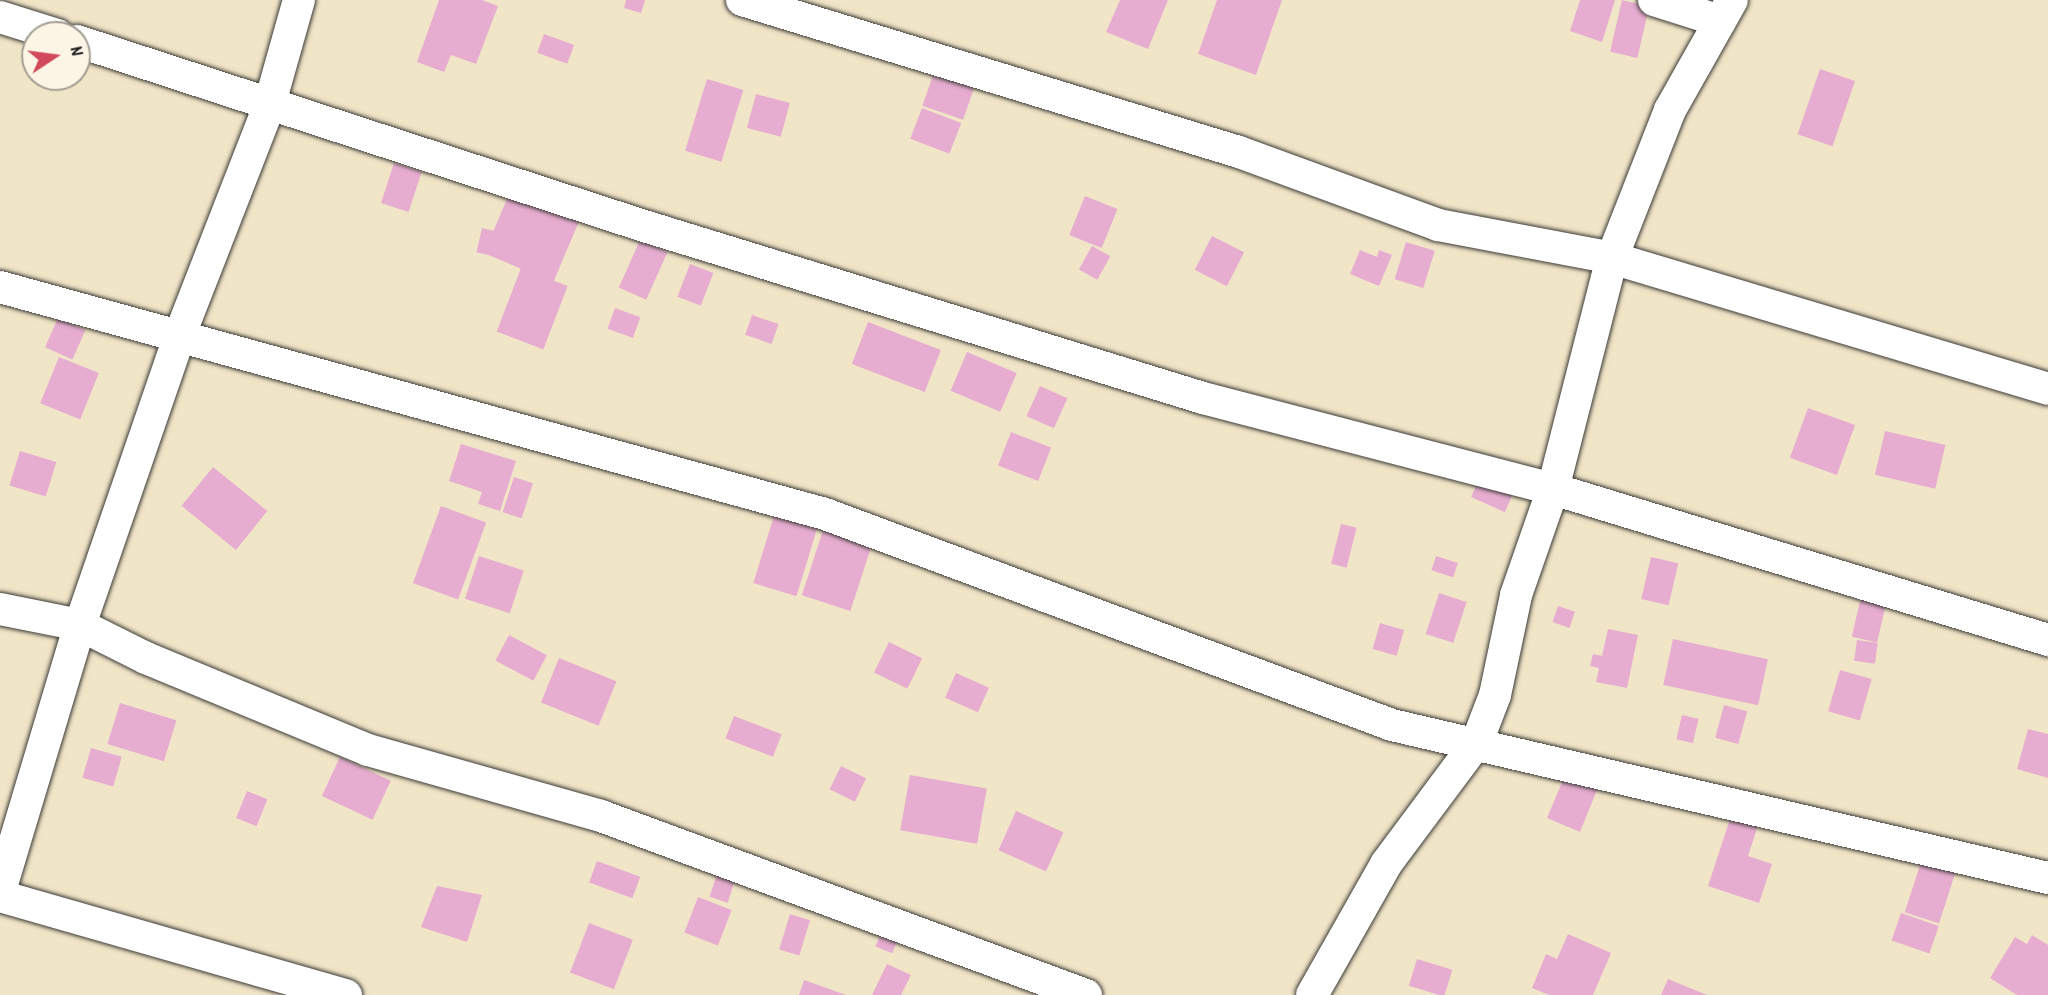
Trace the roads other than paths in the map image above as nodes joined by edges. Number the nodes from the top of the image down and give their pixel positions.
1 (299, 0) edge
2 (741, 0) edge
3 (1654, 0) edge
4 (1726, 10) edge
5 (0, 17) edge
6 (21, 24) edge
7 (91, 45) edge
8 (270, 103) junction
9 (1612, 258) junction
10 (0, 287) edge
11 (179, 337) junction
12 (2048, 390) edge
13 (1553, 489) junction
14 (0, 609) edge
15 (80, 625) junction
16 (2048, 640) edge
17 (1478, 742) junction
18 (2048, 878) edge
19 (0, 891) edge
20 (0, 896) edge
21 (346, 995) edge
22 (1086, 995) edge
23 (1312, 995) edge

1 - 8 street
2 - 9 street
3 - 4 street
4 - 9 street
5 - 6 street
7 - 8 street
8 - 11 street
8 - 13 street
9 - 12 street
9 - 13 street
10 - 11 street
11 - 15 street
11 - 17 street
13 - 16 street
13 - 17 street
14 - 15 street
15 - 19 street
15 - 22 street
17 - 18 street
17 - 23 street
20 - 21 street

